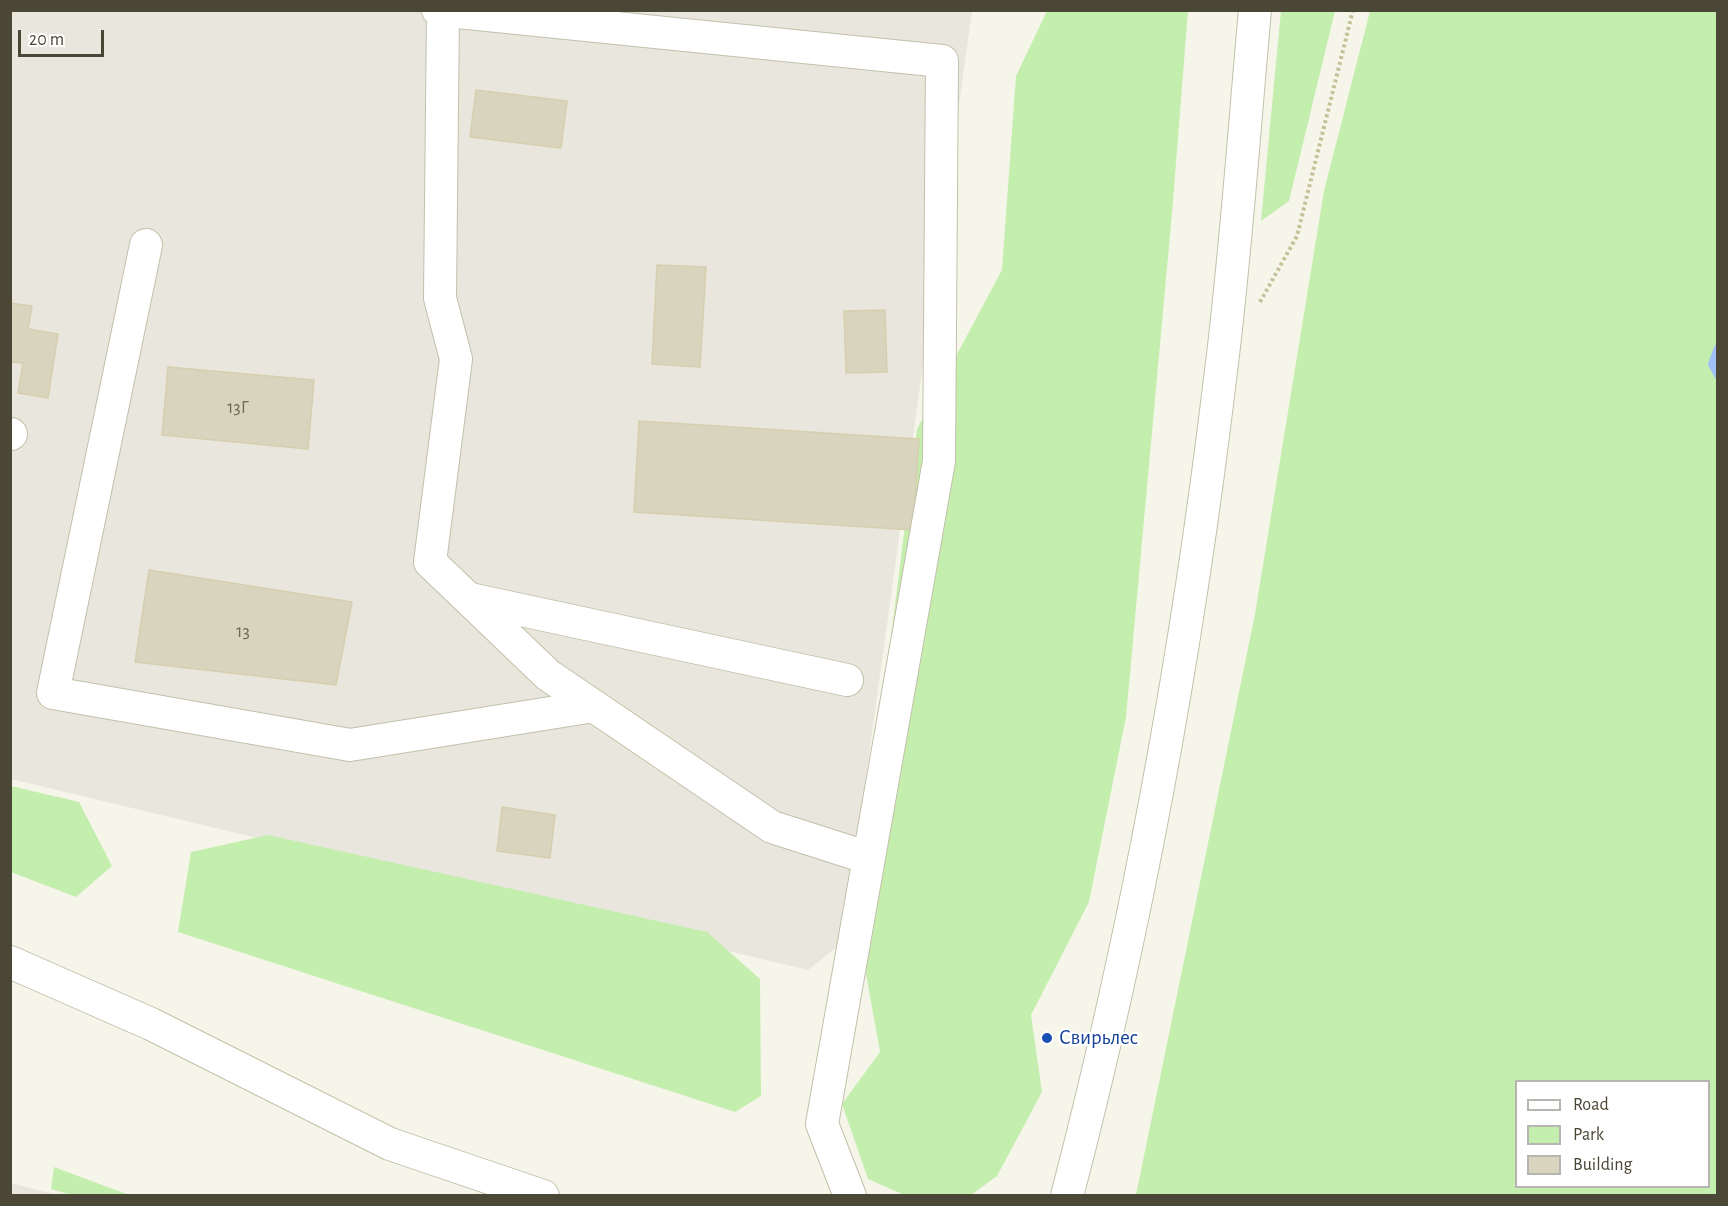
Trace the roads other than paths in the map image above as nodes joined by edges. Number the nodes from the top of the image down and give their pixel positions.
1 (438, 10) edge
2 (1255, 10) edge
3 (443, 11) edge
4 (146, 245) dead end
5 (468, 599) junction
6 (847, 680) dead end
7 (594, 706) junction
8 (869, 858) junction
9 (13, 965) edge
10 (543, 1196) edge
11 (850, 1196) edge
12 (1066, 1196) edge

1 - 3 street
2 - 12 street
3 - 5 street
3 - 8 street
4 - 7 street
5 - 6 street
5 - 7 street
7 - 8 street
8 - 11 street
9 - 10 street

